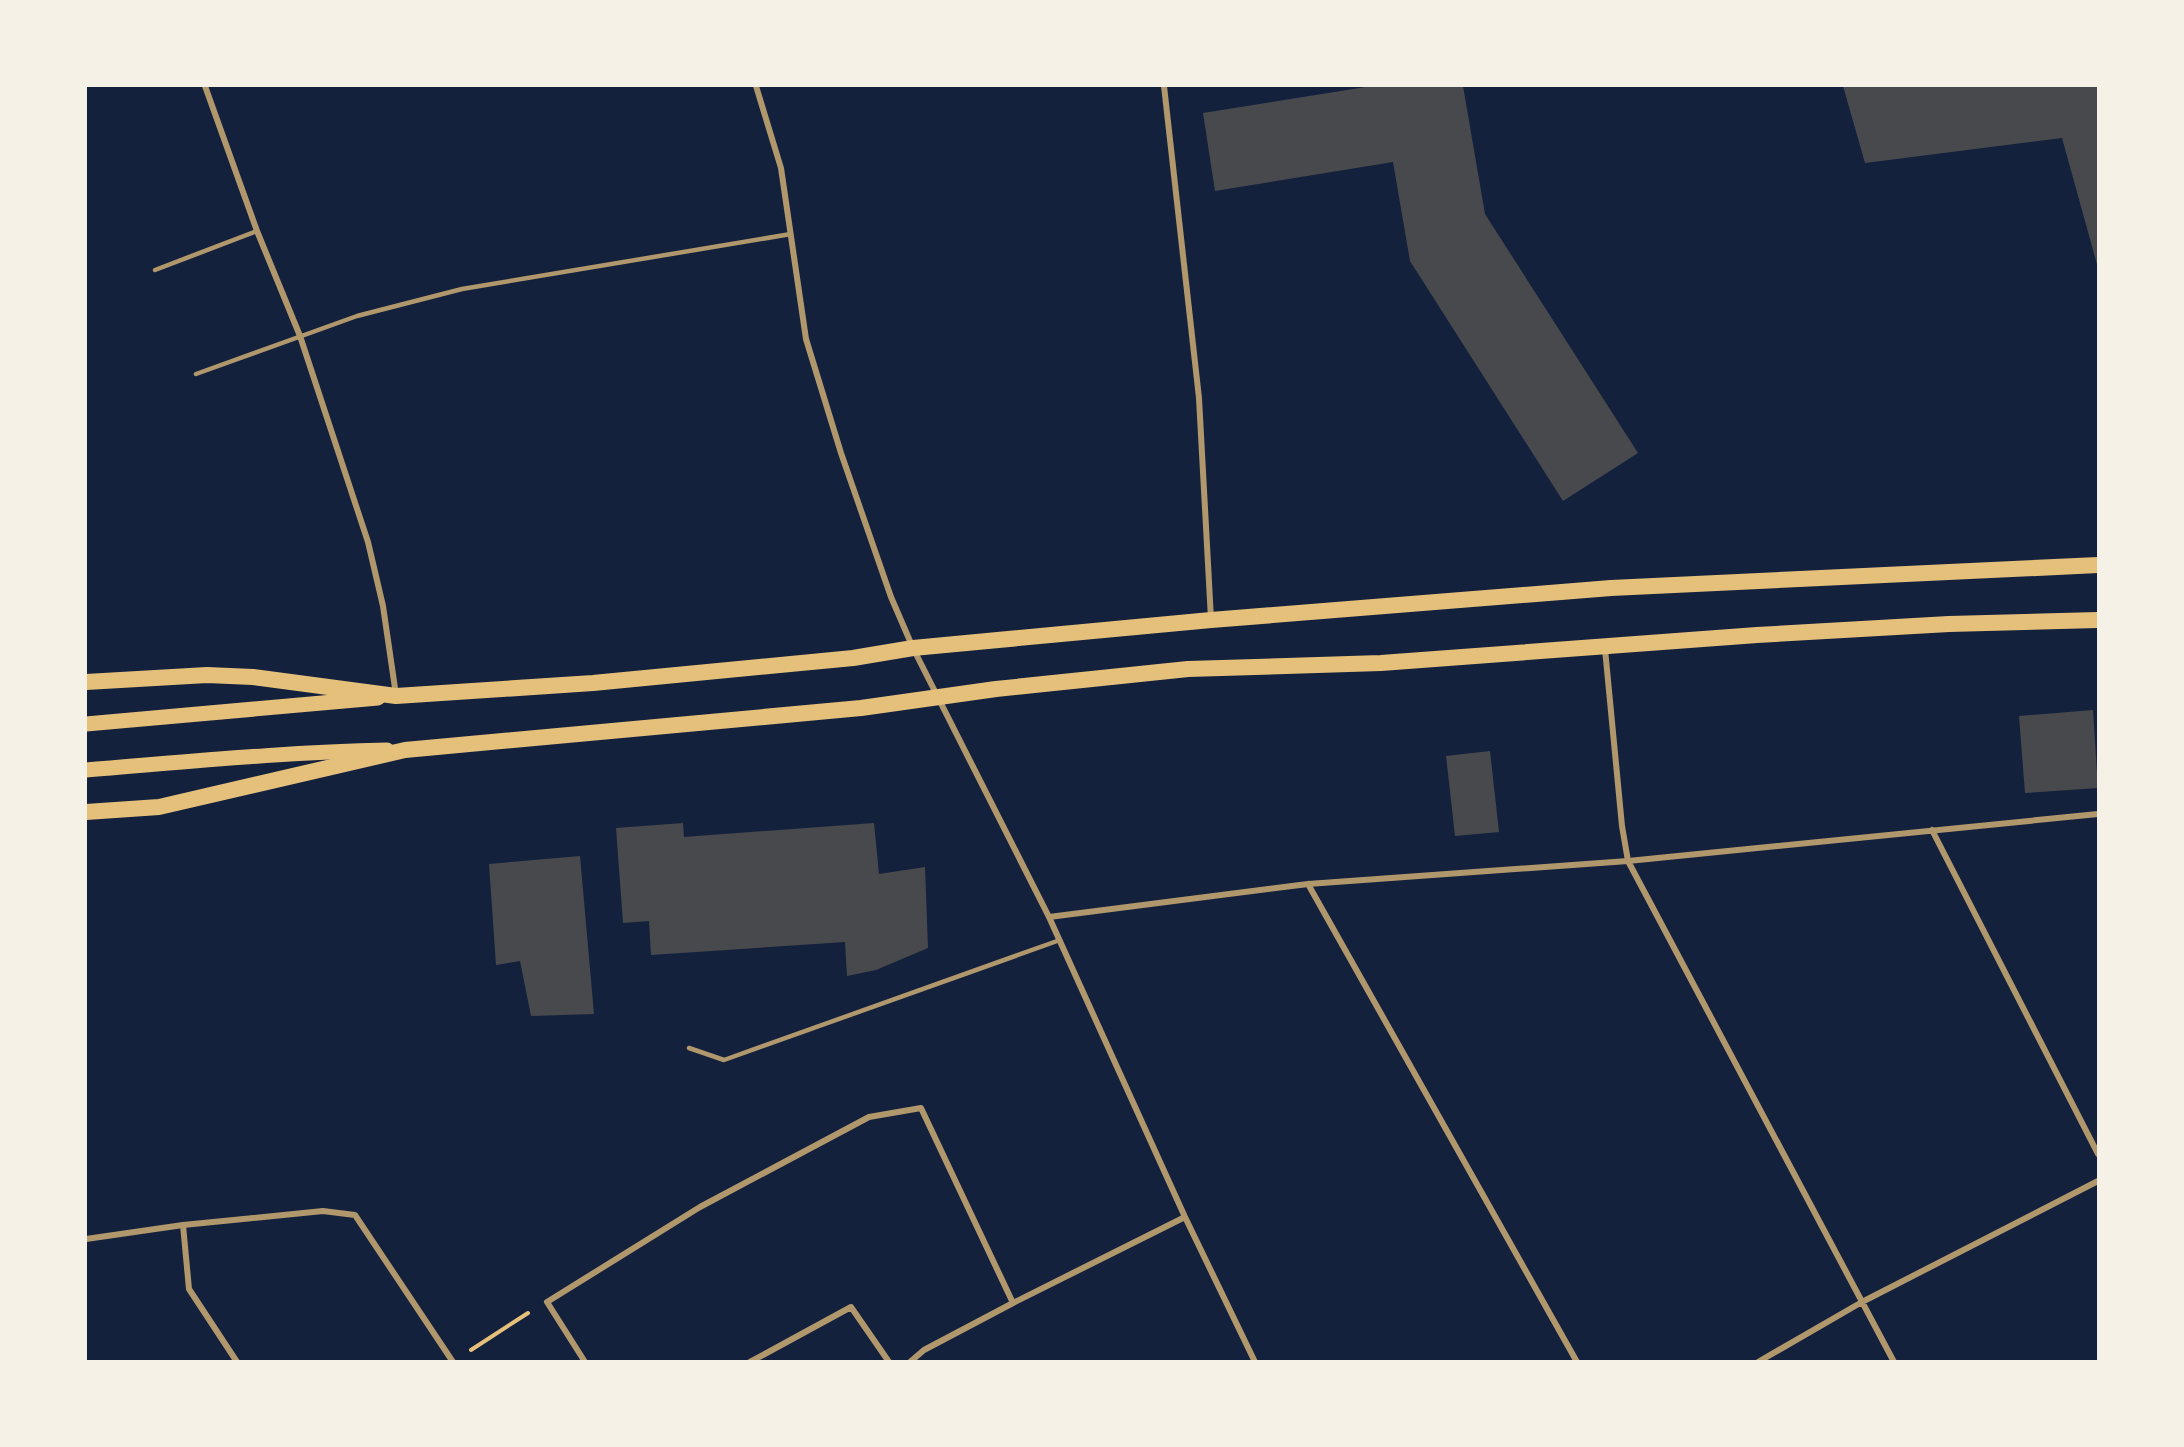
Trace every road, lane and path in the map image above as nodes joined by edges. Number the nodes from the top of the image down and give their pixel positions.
1 (205, 86) edge
2 (756, 86) edge
3 (1164, 86) edge
4 (257, 231) junction
5 (791, 234) junction
6 (155, 270) dead end
7 (300, 336) junction
8 (196, 374) dead end
9 (2098, 565) edge
10 (1211, 620) junction
11 (2098, 620) edge
12 (1604, 645) junction
13 (913, 648) junction
14 (86, 682) edge
15 (396, 696) junction
16 (937, 696) junction
17 (86, 724) edge
18 (405, 750) junction
19 (86, 770) edge
20 (86, 812) edge
21 (2098, 814) edge
22 (1932, 830) junction
23 (1628, 861) junction
24 (1308, 884) junction
25 (1049, 917) junction
26 (1060, 940) junction
27 (689, 1048) dead end
28 (2098, 1155) edge
29 (2098, 1181) edge
30 (1185, 1217) junction
31 (183, 1225) junction
32 (86, 1239) edge
33 (547, 1302) junction
34 (1862, 1302) junction
35 (1013, 1303) junction
36 (453, 1361) edge
37 (237, 1362) edge
38 (585, 1362) edge
39 (750, 1362) edge
40 (889, 1362) edge
41 (910, 1362) edge
42 (1255, 1362) edge
43 (1577, 1362) edge
44 (1758, 1362) edge
45 (1894, 1362) edge

1 - 4 street
2 - 5 street
3 - 10 street
4 - 6 lane
4 - 7 street
5 - 7 lane
5 - 13 street
7 - 8 lane
7 - 15 street
9 - 10 highway
10 - 13 highway
11 - 12 highway
12 - 16 highway
12 - 23 street
13 - 15 highway
13 - 16 street
14 - 15 highway
15 - 17 main road
16 - 18 highway
16 - 25 street
18 - 19 main road
18 - 20 highway
21 - 22 street
22 - 23 street
22 - 28 street
23 - 24 street
23 - 34 street
24 - 25 street
24 - 43 street
25 - 26 street
26 - 27 lane
26 - 30 street
29 - 34 street
30 - 35 street
30 - 42 street
31 - 32 street
31 - 36 street
31 - 37 street
33 - 35 street
33 - 36 path
33 - 38 street
34 - 44 street
34 - 45 street
35 - 41 street
39 - 40 street

